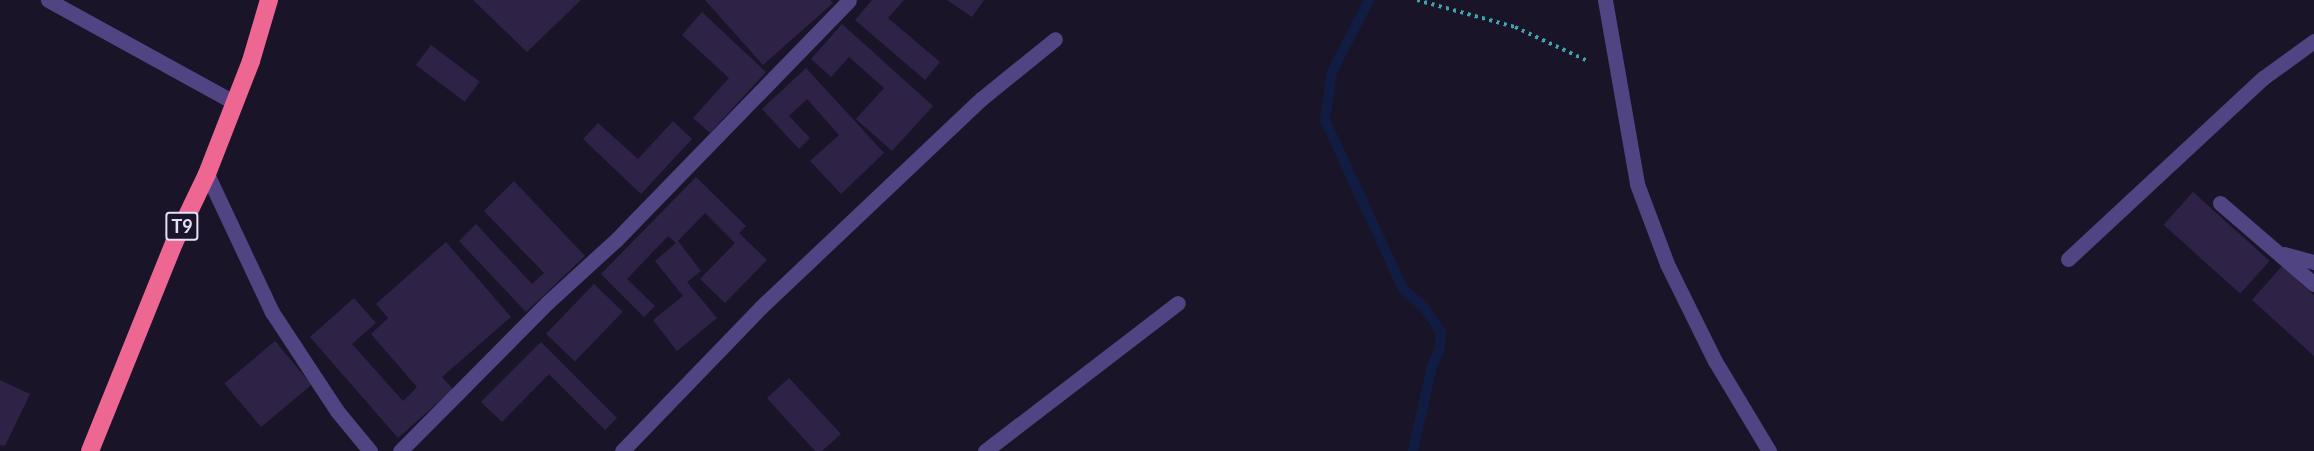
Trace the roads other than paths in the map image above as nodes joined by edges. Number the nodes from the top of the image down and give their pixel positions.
1 (48, 0) edge
2 (269, 0) edge
3 (849, 0) edge
4 (1605, 0) edge
5 (1055, 39) dead end
6 (2314, 41) edge
7 (235, 103) junction
8 (207, 174) junction
9 (2220, 203) dead end
10 (2278, 252) junction
11 (2068, 259) dead end
12 (2314, 262) edge
13 (2314, 284) edge
14 (1178, 303) dead end
15 (90, 451) edge
16 (369, 451) edge
17 (400, 451) edge
18 (622, 451) edge
19 (985, 451) edge
20 (1769, 451) edge

1 - 7 street
2 - 7 highway, T9
3 - 17 street
4 - 20 street
5 - 18 street
6 - 11 street
7 - 8 highway, T9
8 - 15 highway, T9
8 - 16 street
9 - 10 street
10 - 12 street
10 - 13 street
14 - 19 street

